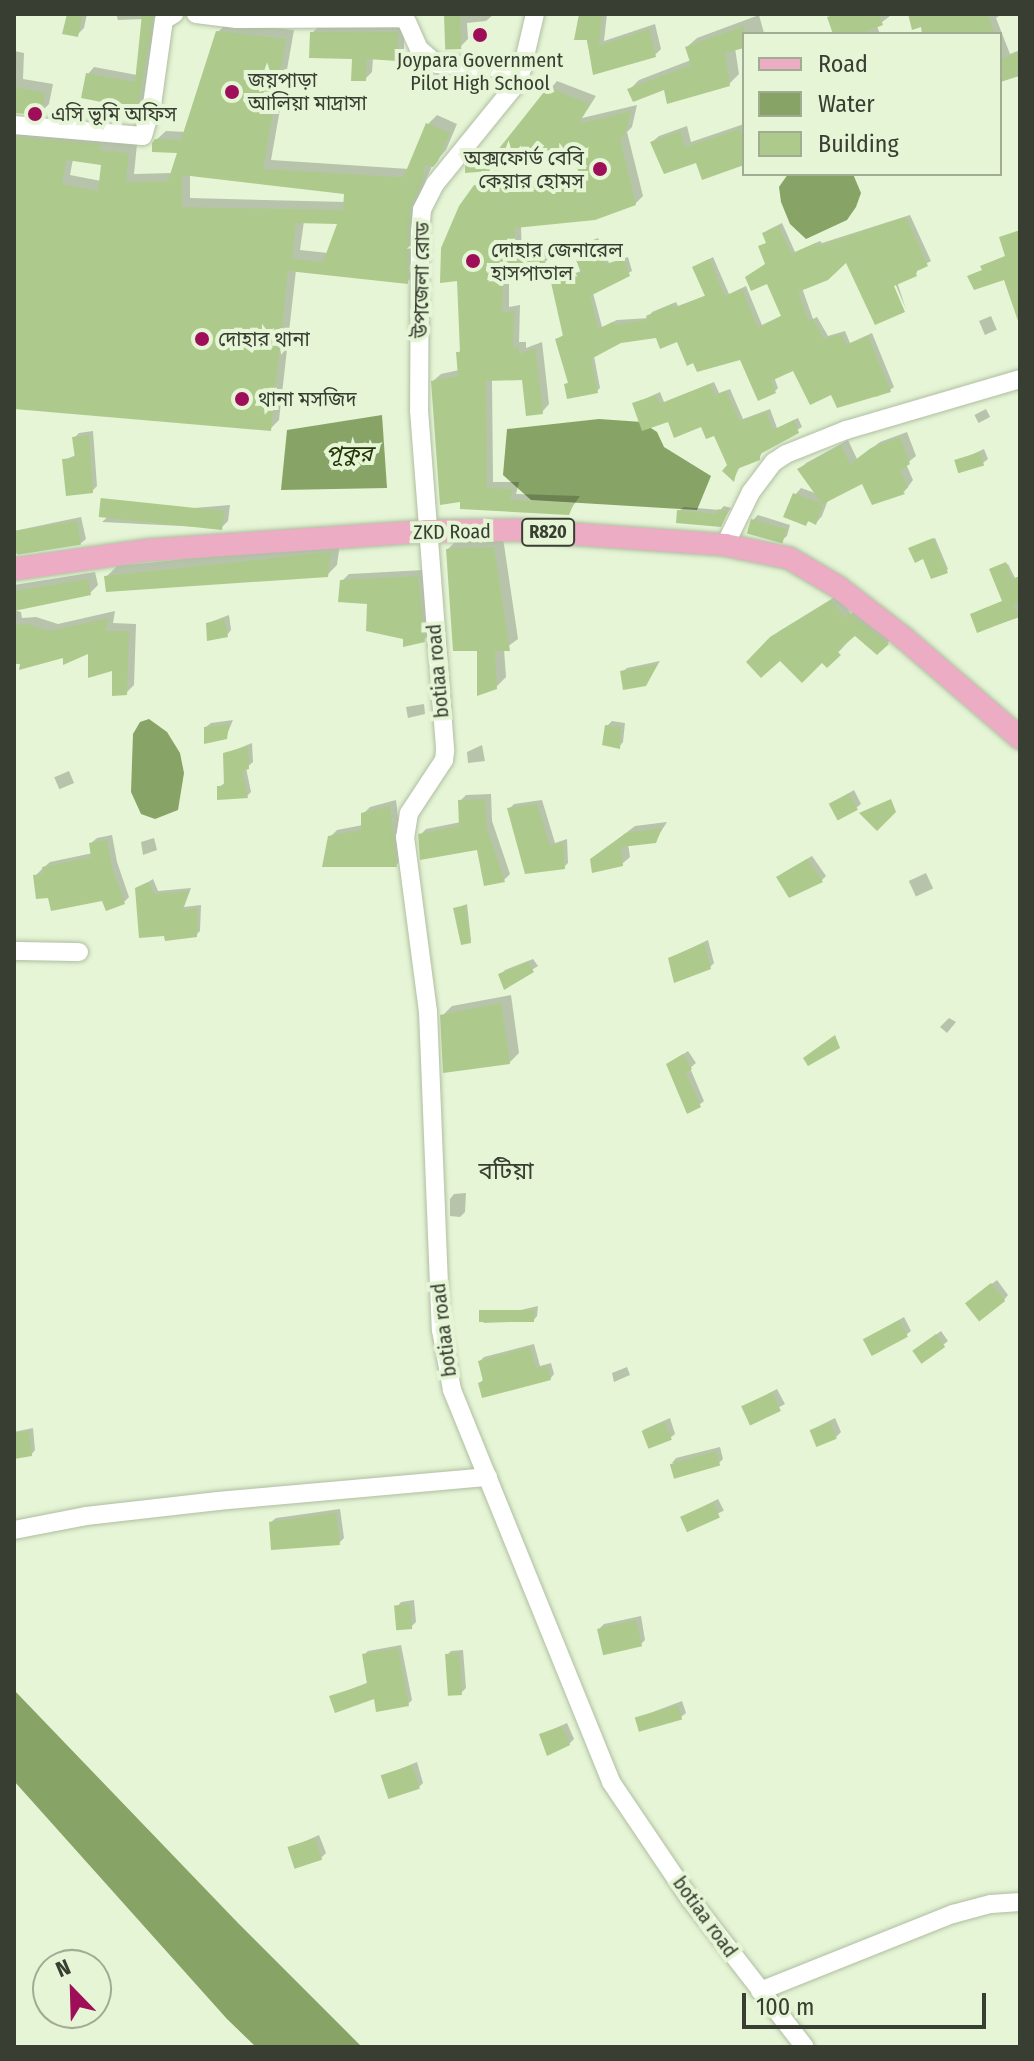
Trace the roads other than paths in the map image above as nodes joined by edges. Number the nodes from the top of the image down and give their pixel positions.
1 (174, 14) edge
2 (196, 14) edge
3 (535, 14) edge
4 (522, 69) junction
5 (14, 125) edge
6 (1020, 379) edge
7 (426, 531) junction
8 (725, 545) junction
9 (14, 569) edge
10 (1020, 738) edge
11 (14, 951) edge
12 (79, 952) dead end
13 (488, 1477) junction
14 (14, 1530) edge
15 (1020, 1902) edge
16 (760, 1991) junction
17 (805, 2047) edge

1 - 5 street
2 - 4 street
3 - 4 street, উপজেলা রোড
4 - 7 street, উপজেলা রোড
6 - 8 street
7 - 8 main road, ZKD Road / R820
7 - 9 main road, ZKD Road / R820
7 - 13 street, botiaa road
8 - 10 main road, ZKD Road / R820
11 - 12 street
13 - 14 street
13 - 16 street, botiaa road
15 - 16 street
16 - 17 street, botiaa road

